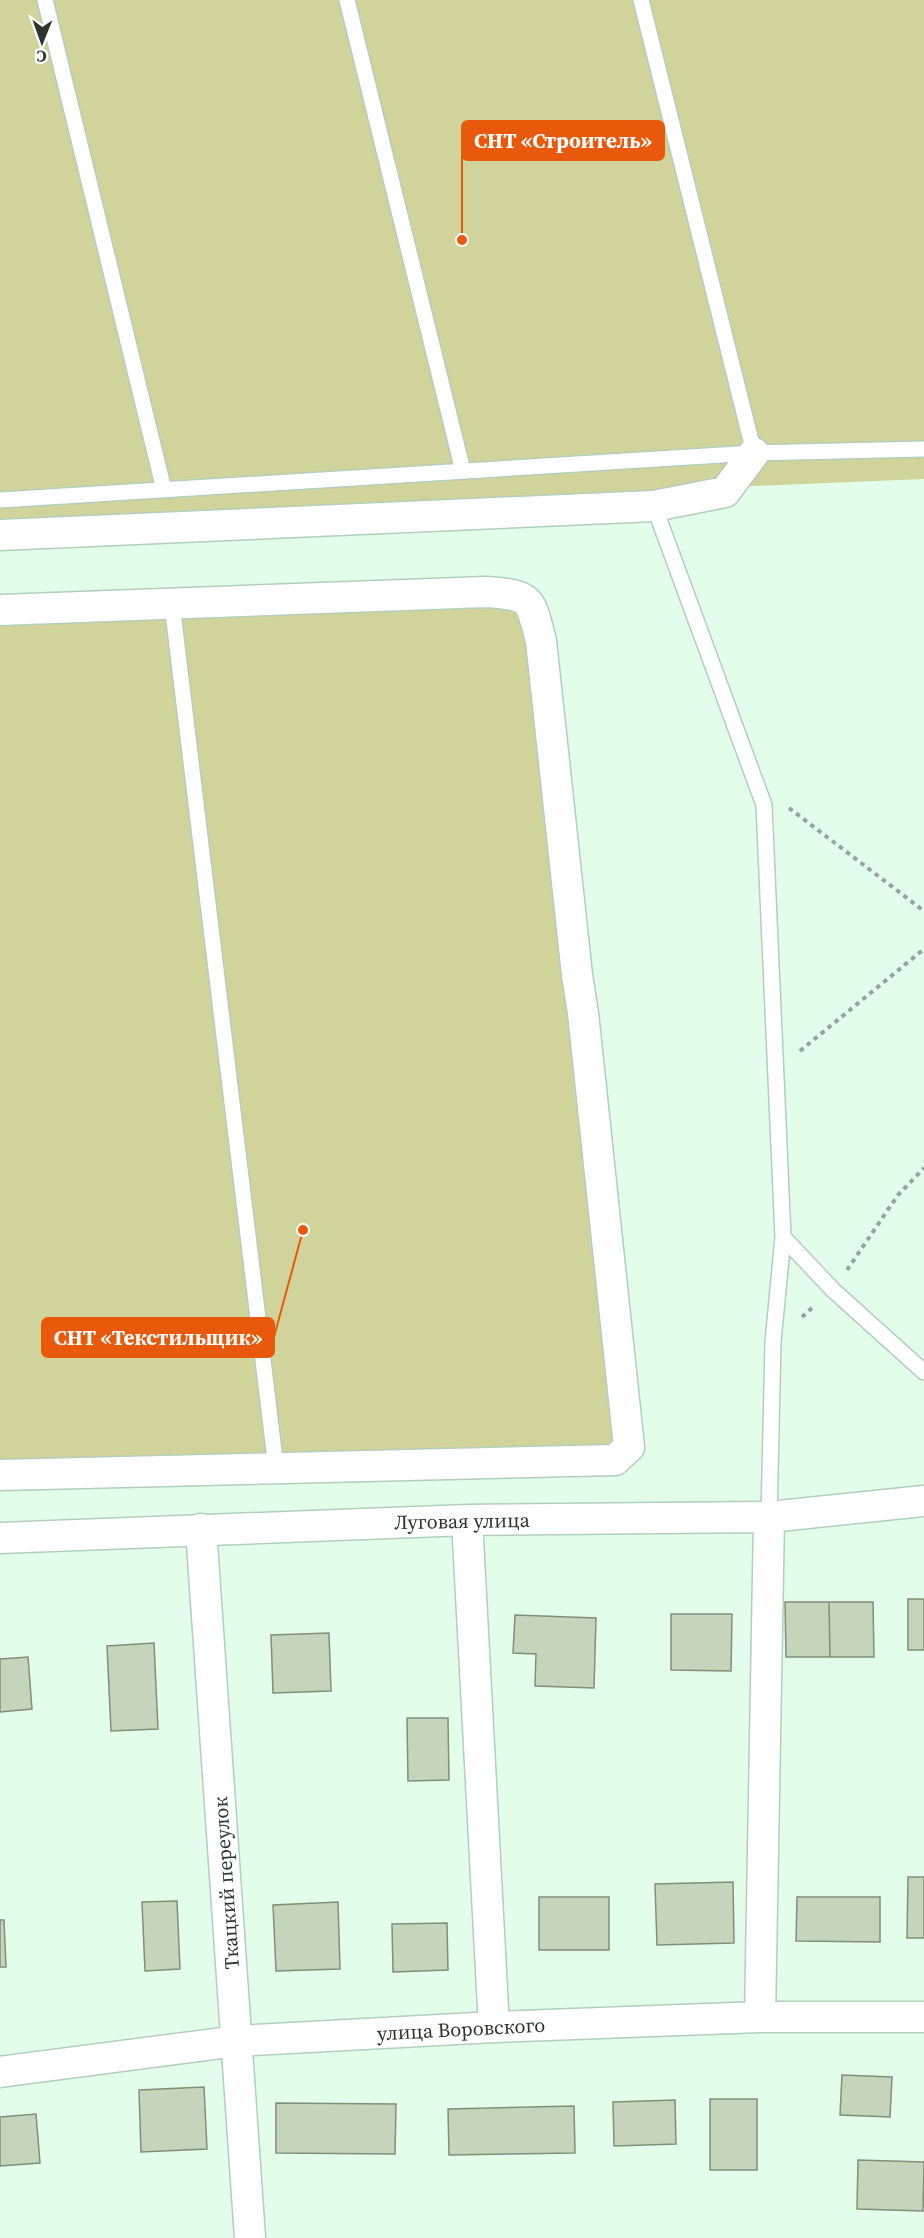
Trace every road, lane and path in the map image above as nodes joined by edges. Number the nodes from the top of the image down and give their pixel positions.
1 (45, 0) edge
2 (347, 0) edge
3 (641, 0) edge
4 (924, 449) edge
5 (754, 453) junction
6 (463, 471) junction
7 (164, 490) junction
8 (0, 500) edge
9 (654, 506) junction
10 (0, 535) edge
11 (172, 604) junction
12 (0, 610) edge
13 (755, 782) junction
14 (924, 911) edge
15 (924, 949) edge
16 (774, 1072) junction
17 (924, 1168) edge
18 (783, 1237) junction
19 (833, 1290) junction
20 (773, 1342) junction
21 (924, 1372) edge
22 (276, 1468) junction
23 (0, 1475) edge
24 (924, 1501) edge
25 (769, 1516) junction
26 (466, 1521) junction
27 (201, 1529) junction
28 (0, 1538) edge
29 (924, 2016) edge
30 (760, 2017) junction
31 (494, 2027) junction
32 (237, 2041) junction
33 (0, 2072) edge
34 (250, 2238) edge

1 - 7 lane
2 - 6 lane
3 - 5 lane
4 - 5 lane
5 - 6 lane
5 - 9 street
6 - 7 lane
7 - 8 lane
9 - 10 street
9 - 13 lane
11 - 12 street
11 - 22 lane
11 - 22 street
13 - 14 path
13 - 16 lane
15 - 16 path
16 - 18 lane
17 - 19 path
18 - 19 lane
18 - 20 lane
19 - 20 path
19 - 21 lane
20 - 25 lane
22 - 23 street
24 - 25 street, Луговая улица
25 - 26 street, Луговая улица
25 - 30 street
26 - 27 street, Луговая улица
26 - 31 street
27 - 28 street, Луговая улица
27 - 32 street, Ткацкий переулок
29 - 30 street, улица Воровского
30 - 31 street, улица Воровского
31 - 32 street, улица Воровского
32 - 33 street, улица Воровского
32 - 34 street, Ткацкий переулок

